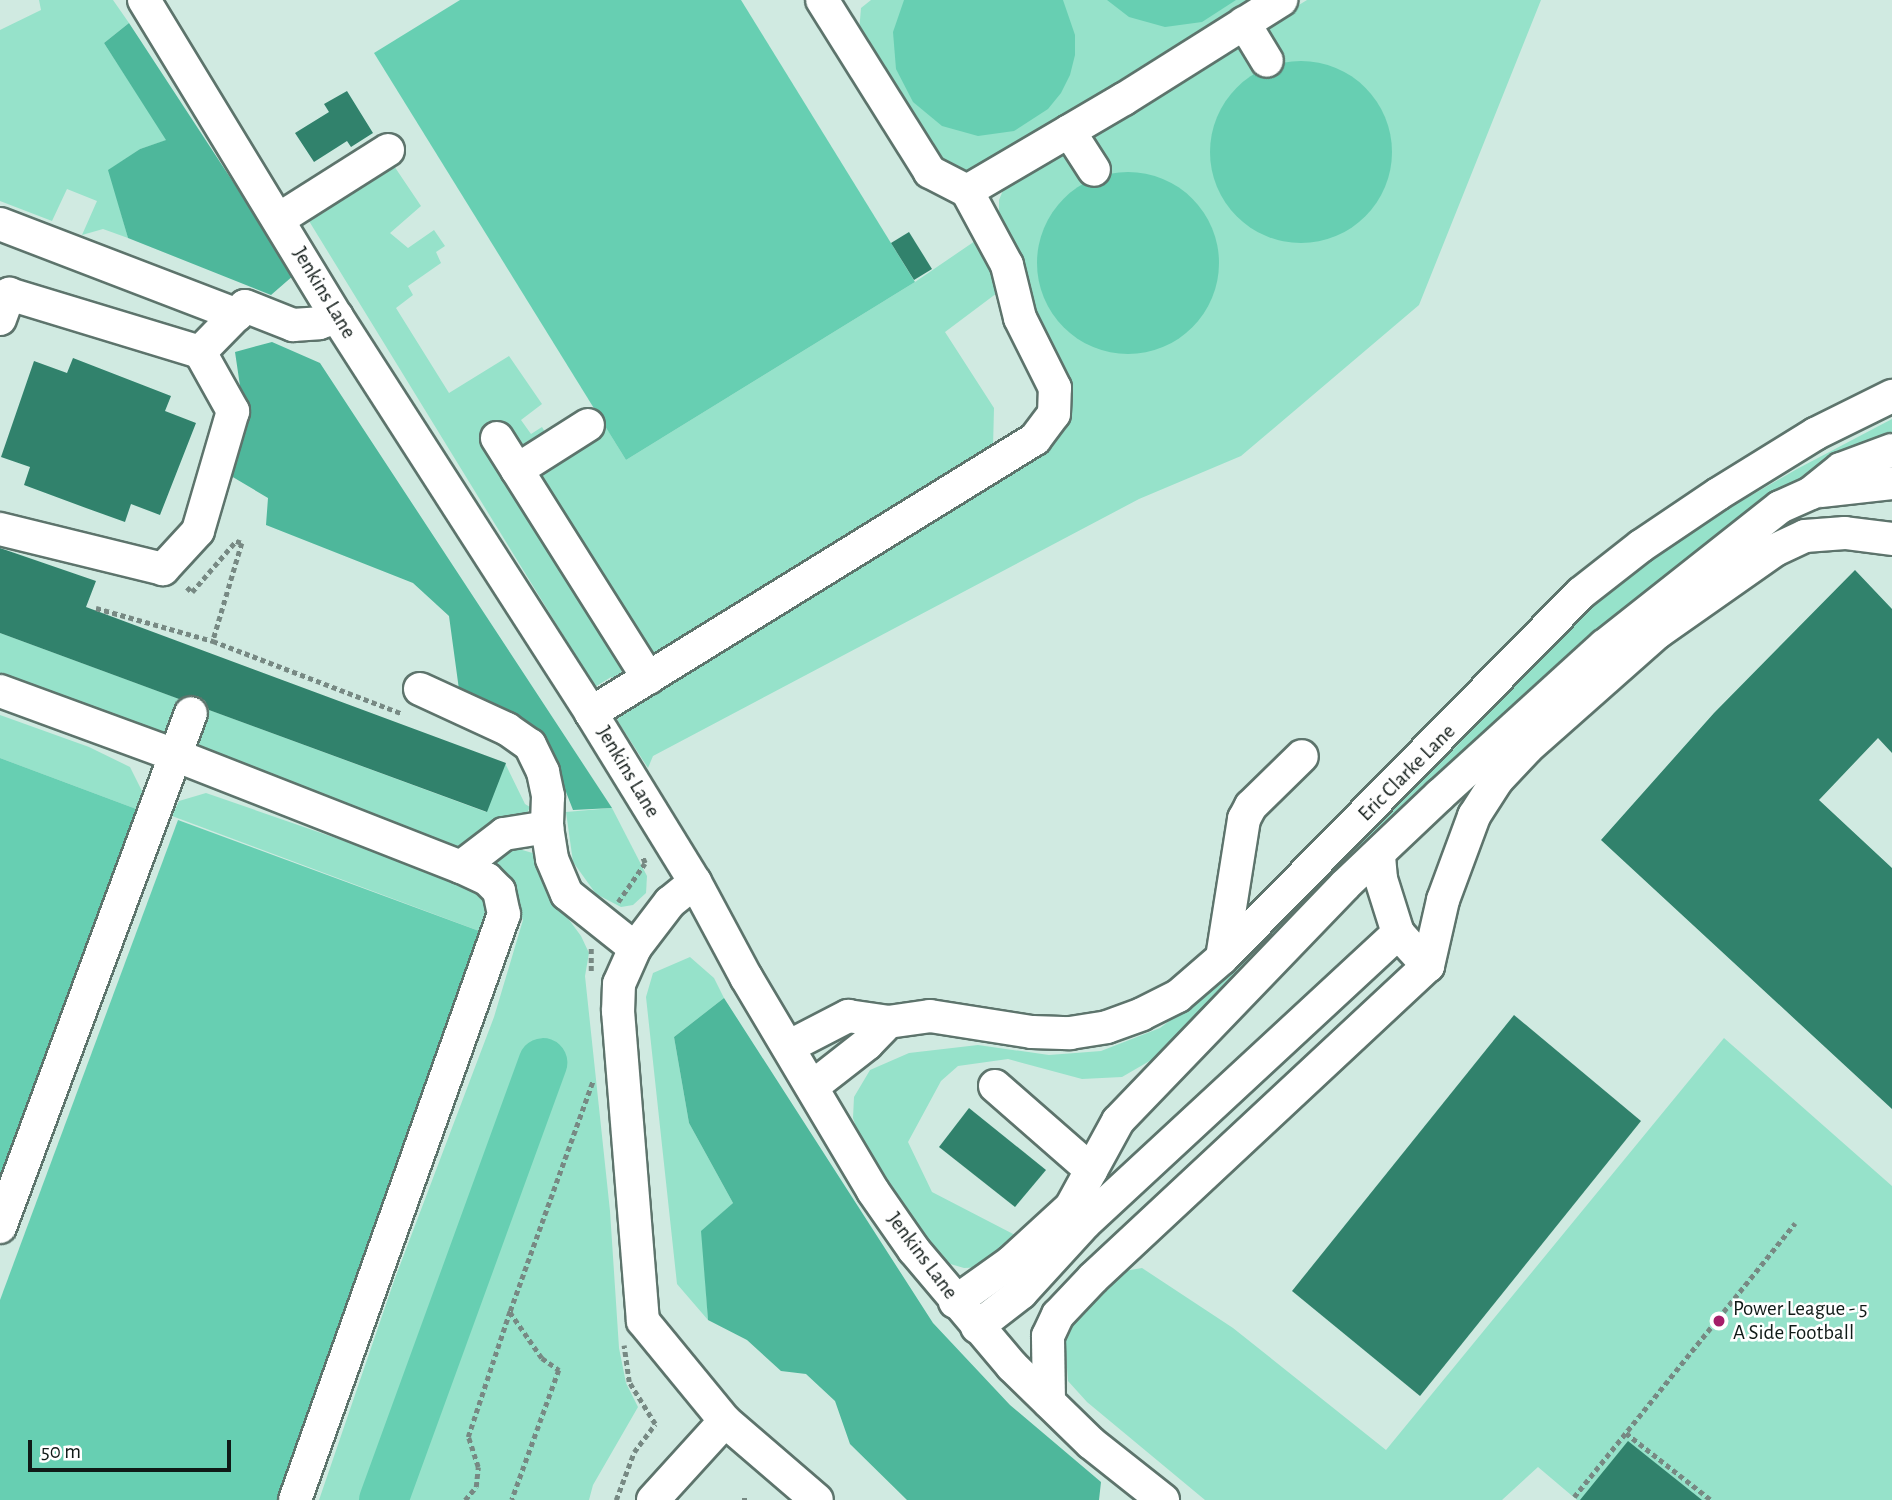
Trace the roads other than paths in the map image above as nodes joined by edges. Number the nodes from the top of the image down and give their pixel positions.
1 (144, 0) edge
2 (1281, 0) edge
3 (835, 4) edge
4 (1244, 23) junction
5 (1267, 61) dead end
6 (1069, 131) junction
7 (388, 150) dead end
8 (1094, 170) dead end
9 (967, 191) junction
10 (279, 219) junction
11 (0, 224) edge
12 (3, 301) edge
13 (236, 315) junction
14 (337, 317) junction
15 (200, 352) junction
16 (1892, 396) edge
17 (588, 425) dead end
18 (497, 438) dead end
19 (1892, 450) edge
20 (517, 470) junction
21 (1892, 483) edge
22 (1811, 493) junction
23 (0, 529) edge
24 (1892, 539) edge
25 (648, 678) junction
26 (0, 691) edge
27 (411, 701) road end
28 (191, 713) dead end
29 (591, 713) junction
30 (175, 755) junction
31 (1302, 755) dead end
32 (547, 827) junction
33 (1379, 856) junction
34 (461, 867) junction
35 (695, 882) junction
36 (1398, 933) junction
37 (635, 948) junction
38 (1222, 958) junction
39 (1428, 966) junction
40 (888, 1022) junction
41 (788, 1047) junction
42 (995, 1086) dead end
43 (812, 1087) junction
44 (1091, 1170) junction
45 (0, 1227) edge
46 (955, 1301) junction
47 (977, 1327) junction
48 (1049, 1402) junction
49 (725, 1421) junction
50 (295, 1500) edge
51 (653, 1500) edge
52 (817, 1500) edge
53 (1163, 1500) edge

1 - 10 street, Jenkins Lane
2 - 4 street
3 - 9 street
4 - 5 street
4 - 6 street
6 - 8 street
6 - 9 street
7 - 10 street
9 - 25 street
10 - 14 street, Jenkins Lane
11 - 13 street
12 - 15 street
13 - 14 street
13 - 15 street
14 - 29 street, Jenkins Lane
15 - 23 street
16 - 38 street, Eric Clarke Lane
17 - 20 street
18 - 20 street
19 - 22 street
20 - 25 street
21 - 22 street
22 - 33 street
24 - 39 street
25 - 29 street
26 - 30 street
27 - 32 street
28 - 30 street
29 - 35 street, Jenkins Lane
30 - 34 street
30 - 45 street
31 - 38 street
32 - 34 street
32 - 37 street
33 - 36 street
33 - 44 street
34 - 50 street
35 - 37 street
35 - 41 street, Jenkins Lane
36 - 39 street
36 - 47 street
37 - 49 street
38 - 40 street, Eric Clarke Lane
39 - 48 street
40 - 41 street, Eric Clarke Lane
40 - 43 street
41 - 43 street, Jenkins Lane
42 - 44 street
43 - 46 street, Jenkins Lane
44 - 46 street
46 - 47 street, Jenkins Lane
47 - 48 street, Jenkins Lane
48 - 53 street, Jenkins Lane
49 - 51 street
49 - 52 street

